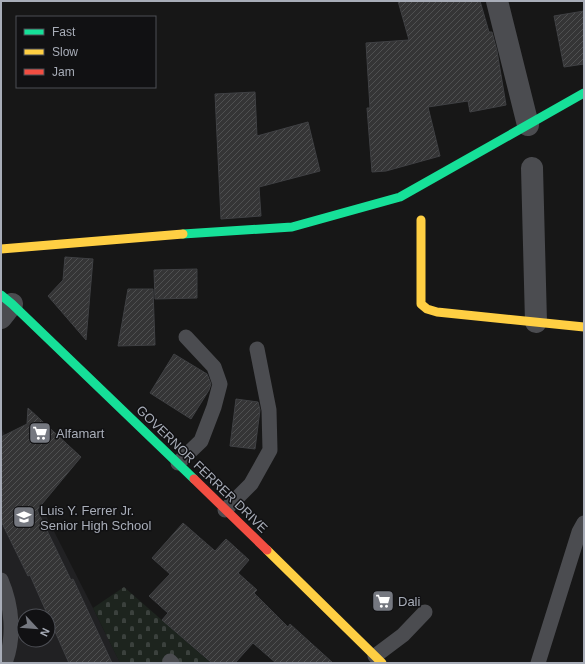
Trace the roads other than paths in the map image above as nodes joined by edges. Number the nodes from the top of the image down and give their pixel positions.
1 (497, 1) edge
2 (584, 93) edge
3 (528, 125) junction
4 (532, 168) dead end
5 (421, 220) dead end
6 (1, 249) edge
7 (5, 306) edge
8 (536, 322) junction
9 (584, 326) edge
10 (186, 337) dead end
11 (257, 349) dead end
12 (178, 463) junction
13 (225, 510) junction
14 (584, 523) edge
15 (1, 580) edge
16 (425, 612) dead end
17 (379, 659) edge
18 (5, 663) edge
19 (538, 663) edge

1 - 3 street
2 - 3 street
3 - 6 street
4 - 8 street
5 - 8 street
7 - 12 street, GOVERNOR FERRER DRIVE
8 - 9 street
10 - 12 lane
11 - 13 lane
12 - 13 street, GOVERNOR FERRER DRIVE
13 - 17 street, GOVERNOR FERRER DRIVE
14 - 19 lane
15 - 18 lane
16 - 17 lane

